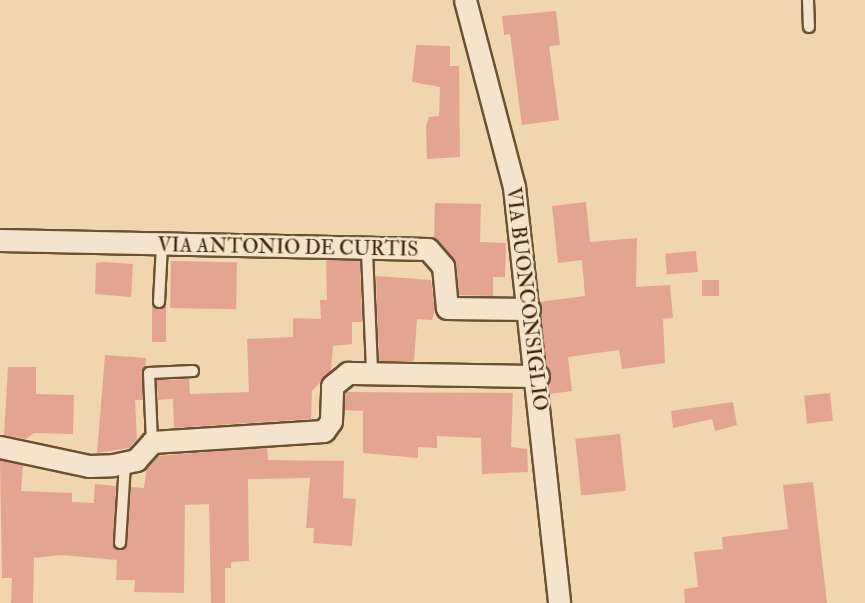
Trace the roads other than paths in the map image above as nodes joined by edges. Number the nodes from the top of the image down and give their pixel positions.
1 (465, 0) edge
2 (808, 0) edge
3 (809, 27) dead end
4 (0, 240) edge
5 (162, 245) junction
6 (367, 251) junction
7 (159, 302) dead end
8 (530, 309) junction
9 (193, 371) dead end
10 (372, 372) junction
11 (538, 376) junction
12 (152, 442) junction
13 (0, 447) edge
14 (125, 463) junction
15 (120, 543) dead end
16 (560, 603) edge

1 - 8 street, VIA BUONCONSIGLIO
2 - 3 lane
4 - 5 street, VIA ANTONIO DE CURTIS
5 - 6 street, VIA ANTONIO DE CURTIS
5 - 7 lane
6 - 8 street, VIA ANTONIO DE CURTIS
6 - 10 lane
8 - 11 street, VIA BUONCONSIGLIO
9 - 12 lane
10 - 11 street
10 - 12 street
11 - 16 street, VIA BUONCONSIGLIO
12 - 14 street
13 - 14 street
14 - 15 lane

